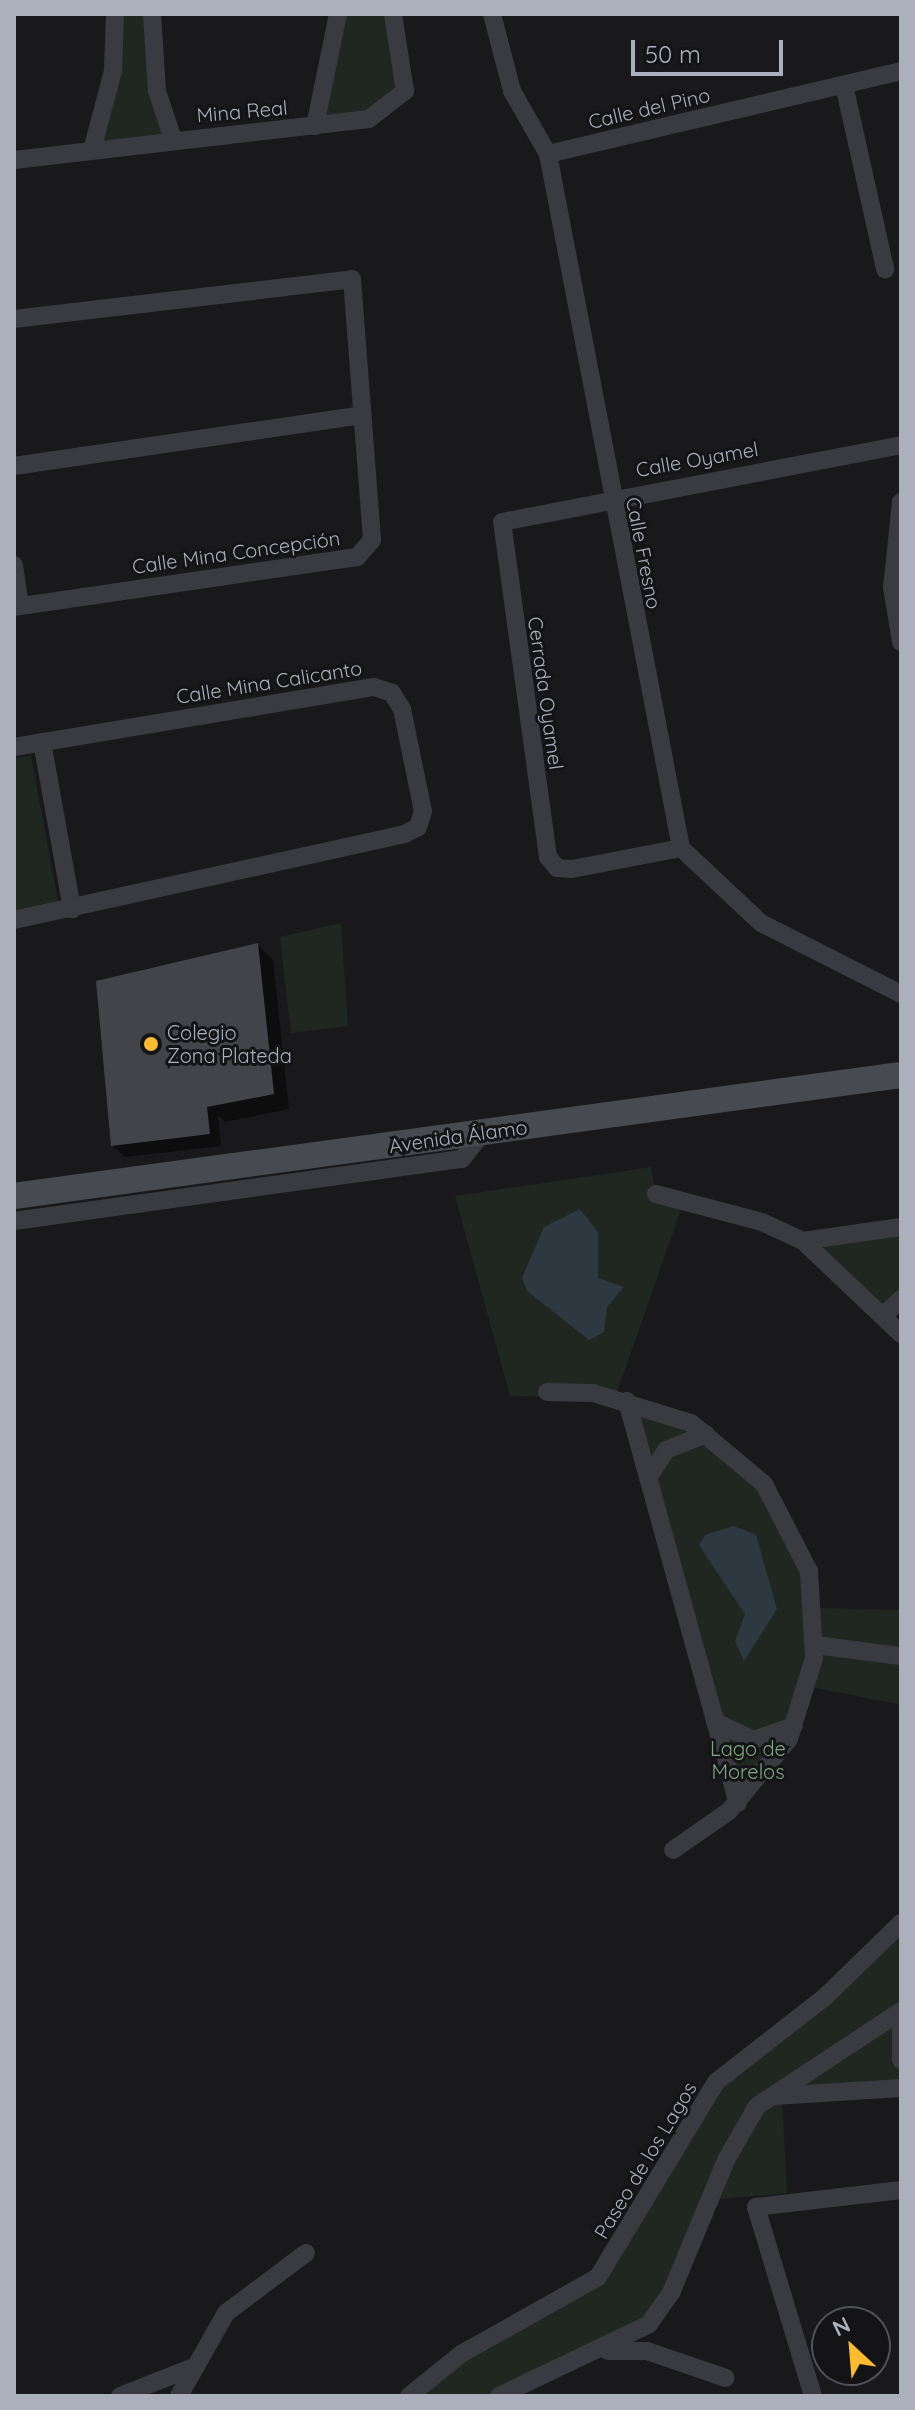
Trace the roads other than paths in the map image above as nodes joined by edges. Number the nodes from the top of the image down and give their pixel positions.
1 (115, 14) edge
2 (152, 14) edge
3 (338, 14) edge
4 (393, 14) edge
5 (492, 14) edge
6 (901, 71) edge
7 (844, 85) junction
8 (315, 126) junction
9 (173, 139) junction
10 (92, 150) junction
11 (548, 154) junction
12 (14, 160) edge
13 (885, 269) dead end
14 (14, 319) edge
15 (362, 415) junction
16 (901, 445) edge
17 (14, 466) edge
18 (610, 496) junction
19 (901, 502) edge
20 (502, 522) joint
21 (14, 565) edge
22 (17, 606) edge
23 (901, 642) edge
24 (42, 742) junction
25 (14, 747) edge
26 (681, 848) junction
27 (72, 909) junction
28 (14, 920) edge
29 (901, 994) edge
30 (901, 1075) edge
31 (483, 1132) junction
32 (656, 1194) dead end
33 (14, 1196) edge
34 (14, 1221) edge
35 (901, 1227) edge
36 (803, 1241) junction
37 (901, 1299) edge
38 (885, 1314) junction
39 (901, 1334) edge
40 (547, 1392) dead end
41 (627, 1401) junction
42 (706, 1434) junction
43 (648, 1478) junction
44 (815, 1645) junction
45 (901, 1656) edge
46 (715, 1722) junction
47 (794, 1726) junction
48 (738, 1803) junction
49 (673, 1850) dead end
50 (901, 1923) edge
51 (901, 2011) edge
52 (901, 2027) edge
53 (901, 2060) edge
54 (901, 2088) edge
55 (771, 2097) junction
56 (901, 2190) edge
57 (306, 2253) dead end
58 (601, 2351) junction
59 (191, 2368) junction
60 (726, 2378) dead end
61 (412, 2395) edge
62 (120, 2396) edge
63 (179, 2396) edge
64 (499, 2396) edge
65 (813, 2396) edge

1 - 10 street
2 - 9 street, Mina Real
3 - 8 street, Mina Real
4 - 8 street, Mina Real
5 - 11 street, Calle Fresno
6 - 7 street, Calle del Pino
7 - 11 street, Calle del Pino
7 - 13 street
8 - 9 street, Mina Real
9 - 10 street, Mina Real
10 - 12 street, Mina Real
11 - 18 street, Calle Fresno
14 - 15 street, Calle Mina Concepción
15 - 17 street
15 - 22 street, Calle Mina Concepción
16 - 18 street, Calle Oyamel
18 - 20 street, Calle Oyamel
18 - 26 street, Calle Fresno
19 - 23 street
20 - 26 street, Cerrada Oyamel
21 - 22 street, Calle Mina Concepción
24 - 25 street, Calle Mina Calicanto
24 - 27 street
24 - 27 street, Calle Mina Calicanto
26 - 29 street
27 - 28 street, Calle Mina Calicanto
30 - 31 street, Avenida Álamo
31 - 33 street, Avenida Álamo
31 - 34 street
32 - 36 street
35 - 36 street
36 - 38 street
37 - 38 street
38 - 39 street
40 - 41 street
41 - 42 street
41 - 43 street
42 - 43 street
42 - 44 street
43 - 46 street
44 - 45 street
44 - 47 street
46 - 47 street
46 - 48 street
47 - 48 street
48 - 49 street
50 - 61 street, Paseo de los Lagos
51 - 55 street
52 - 53 street
54 - 55 street
55 - 58 street
56 - 65 street
57 - 59 street
58 - 60 street
58 - 64 street
59 - 62 street
59 - 63 street

